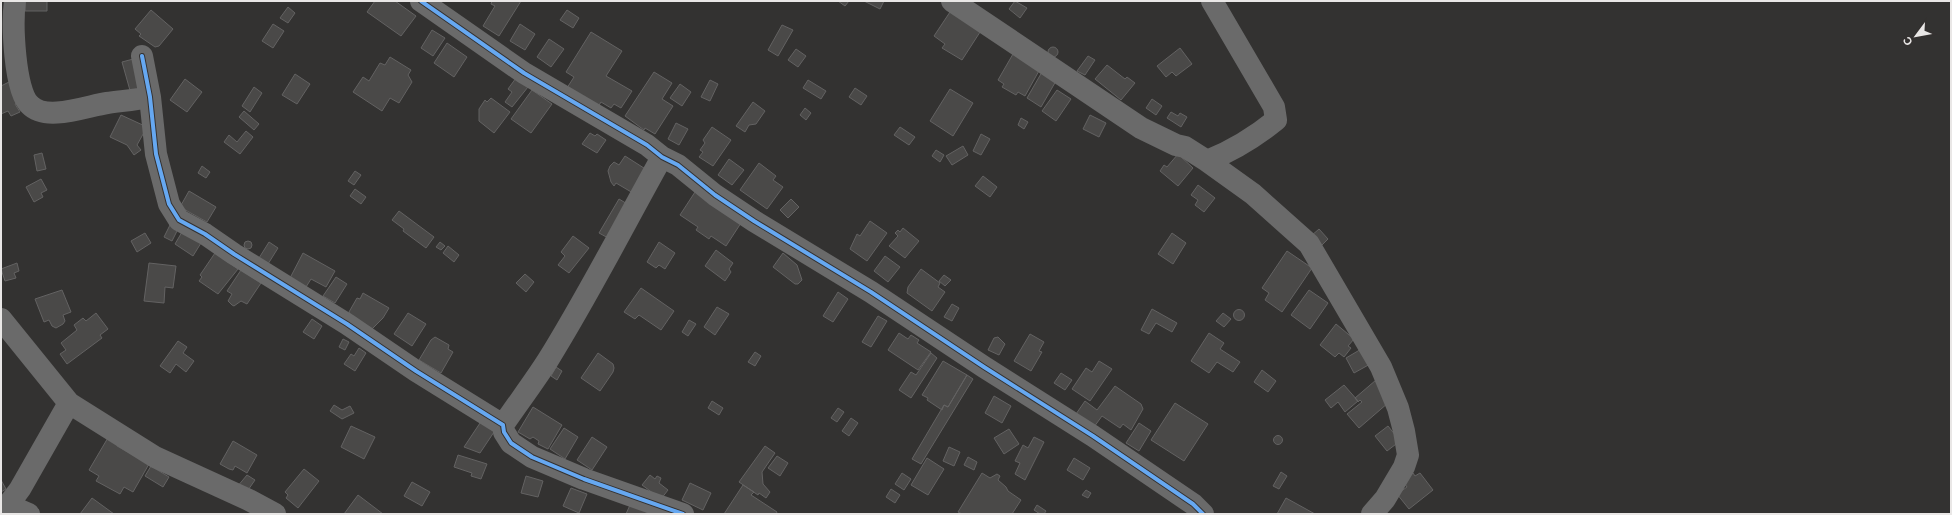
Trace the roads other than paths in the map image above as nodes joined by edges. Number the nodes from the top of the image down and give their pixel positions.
1 (15, 1) edge
2 (421, 1) edge
3 (952, 1) edge
4 (1212, 1) edge
5 (142, 56) dead end
6 (150, 97) junction
7 (662, 157) junction
8 (1207, 161) junction
9 (1, 319) edge
10 (69, 403) junction
11 (503, 437) junction
12 (4, 506) edge
13 (29, 514) edge
14 (275, 514) edge
15 (682, 514) edge
16 (1203, 514) edge
17 (1372, 514) edge

1 - 6 street
2 - 7 street
3 - 8 street
4 - 8 street
5 - 6 street
6 - 11 street
7 - 11 street
7 - 16 street
8 - 17 street
9 - 10 street
10 - 12 street
10 - 14 street
11 - 15 street
12 - 13 street

